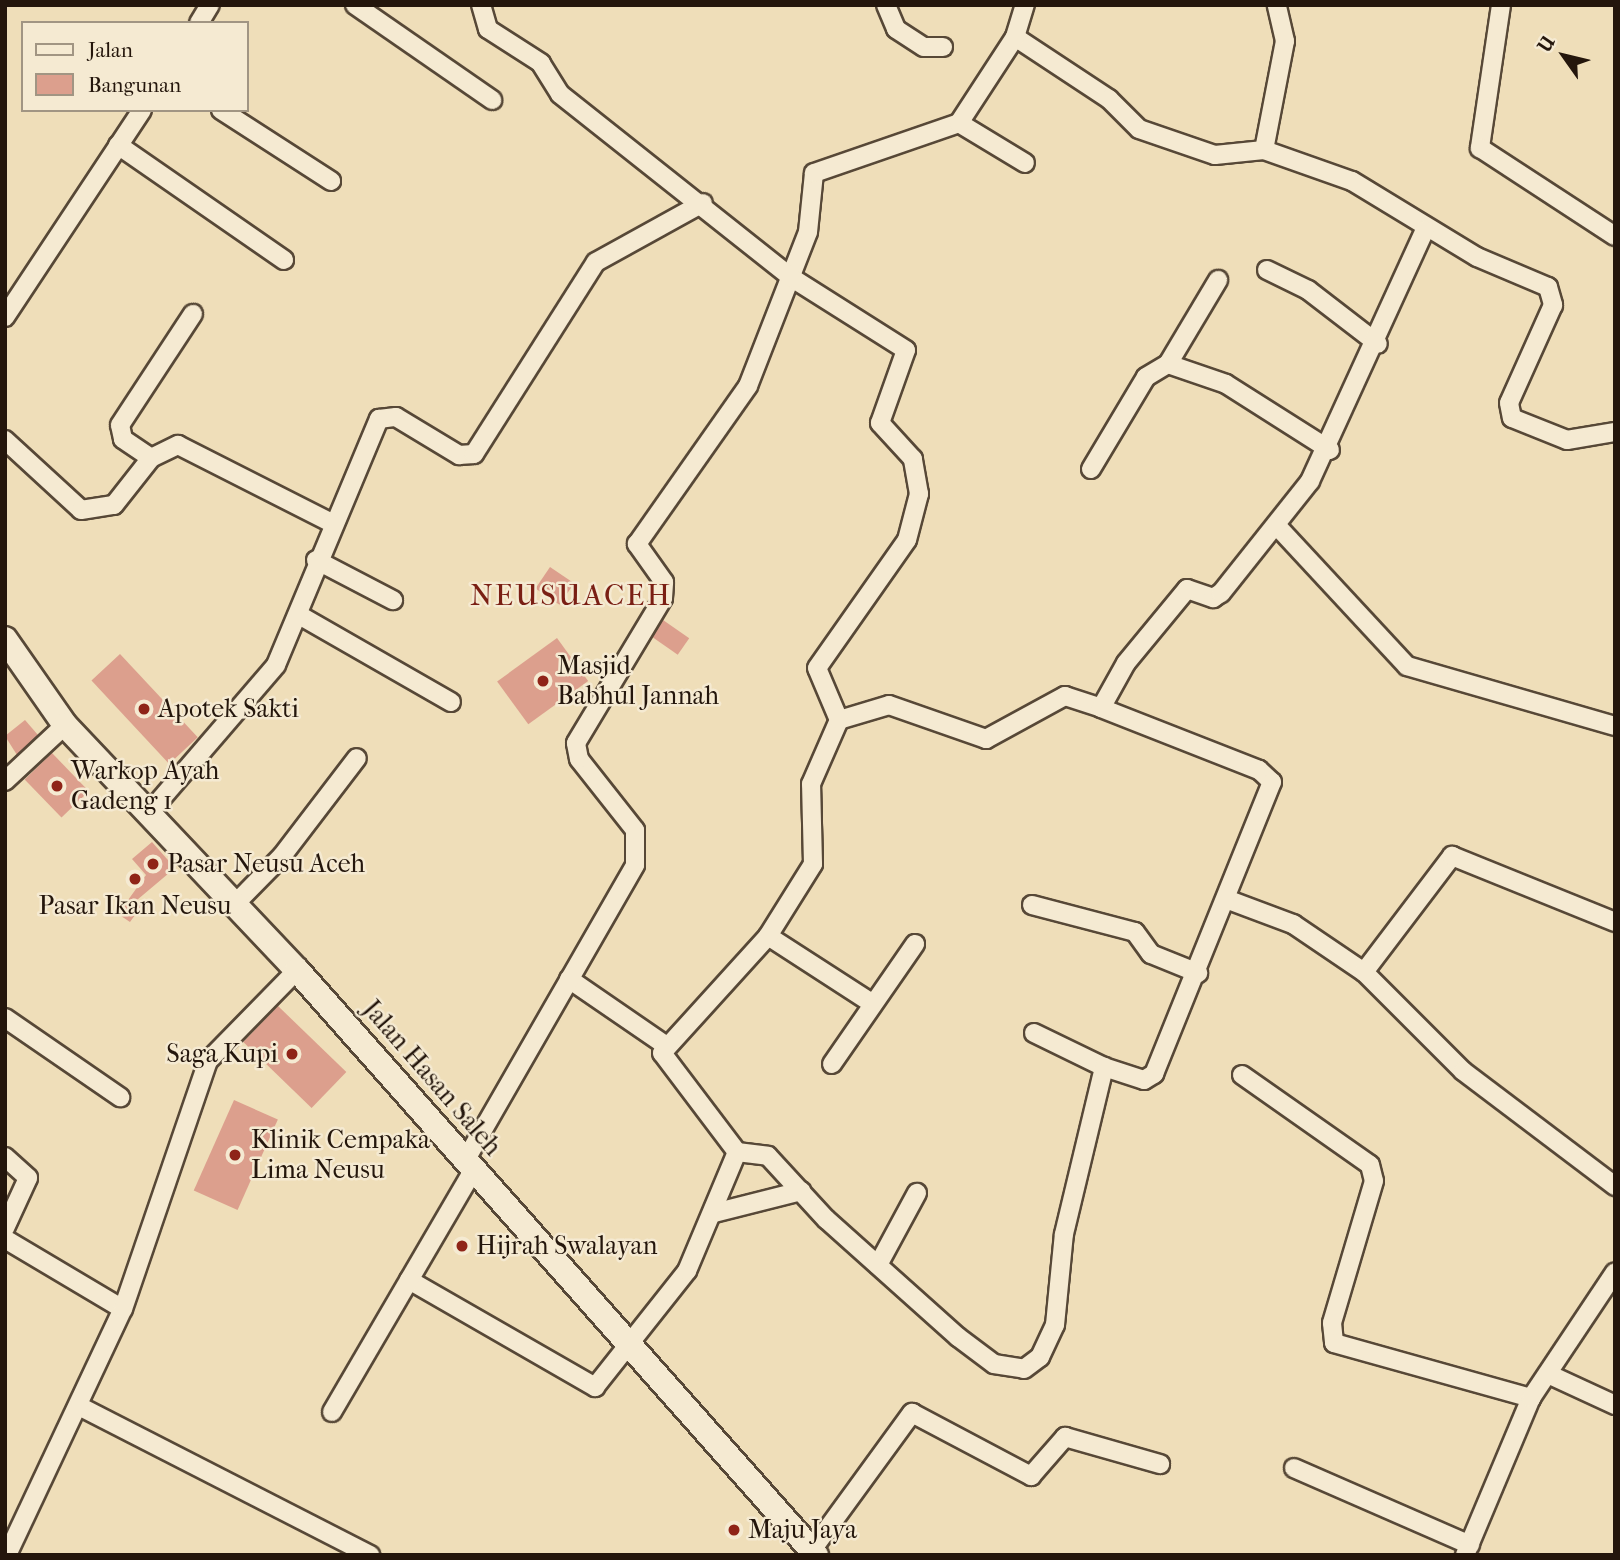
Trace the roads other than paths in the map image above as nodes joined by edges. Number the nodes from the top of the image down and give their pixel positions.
1 (210, 5) edge
2 (355, 5) edge
3 (481, 5) edge
4 (886, 5) edge
5 (1025, 5) edge
6 (1277, 5) edge
7 (1501, 5) edge
8 (200, 21) edge
9 (1015, 37) junction
10 (943, 47) dead end
11 (492, 100) dead end
12 (141, 112) edge
13 (224, 112) edge
14 (959, 123) junction
15 (118, 145) junction
16 (1264, 150) junction
17 (1025, 163) dead end
18 (331, 181) dead end
19 (703, 203) junction
20 (1425, 229) junction
21 (1615, 236) edge
22 (284, 260) dead end
23 (1267, 271) dead end
24 (792, 278) junction
25 (1218, 280) dead end
26 (193, 314) dead end
27 (5, 317) edge
28 (1378, 344) junction
29 (1168, 364) junction
30 (1615, 432) edge
31 (5, 440) edge
32 (1330, 450) junction
33 (151, 458) junction
34 (1091, 469) dead end
35 (332, 523) junction
36 (1277, 526) junction
37 (316, 560) junction
38 (393, 600) dead end
39 (299, 615) junction
40 (5, 639) edge
41 (451, 702) dead end
42 (1101, 708) junction
43 (839, 720) junction
44 (65, 725) junction
45 (1615, 726) edge
46 (357, 758) dead end
47 (5, 782) edge
48 (148, 814) junction
49 (1226, 899) junction
50 (234, 904) junction
51 (1032, 905) dead end
52 (1615, 922) edge
53 (768, 936) junction
54 (915, 944) dead end
55 (297, 970) junction
56 (1364, 972) junction
57 (1198, 973) junction
58 (569, 979) junction
59 (873, 1004) junction
60 (5, 1017) edge
61 (1034, 1033) dead end
62 (665, 1045) junction
63 (831, 1064) dead end
64 (1104, 1067) junction
65 (1242, 1075) dead end
66 (120, 1097) dead end
67 (737, 1152) junction
68 (5, 1157) edge
69 (469, 1166) junction
70 (1615, 1186) edge
71 (801, 1191) junction
72 (917, 1193) dead end
73 (714, 1213) junction
74 (5, 1228) edge
75 (5, 1239) edge
76 (878, 1265) junction
77 (1615, 1272) edge
78 (409, 1280) junction
79 (123, 1309) junction
80 (632, 1347) junction
81 (1548, 1374) junction
82 (1531, 1398) junction
83 (1615, 1405) edge
84 (80, 1407) junction
85 (332, 1412) dead end
86 (1160, 1464) dead end
87 (1294, 1468) dead end
88 (814, 1552) edge
89 (1467, 1552) edge
90 (7, 1555) edge
91 (370, 1555) edge

1 - 8 street
2 - 11 street
3 - 19 street
4 - 10 street
5 - 9 street
6 - 16 street
7 - 21 street
9 - 14 street
9 - 16 street
12 - 15 street
13 - 18 street
14 - 17 street
14 - 24 street
15 - 22 street
15 - 27 street
16 - 20 street
19 - 24 street
19 - 35 street
20 - 28 street
20 - 30 street
23 - 28 street
24 - 43 street
24 - 58 street
25 - 29 street
26 - 33 street
28 - 32 street
29 - 32 street
29 - 34 street
31 - 33 street
32 - 36 street
33 - 35 street
35 - 37 street
36 - 42 street
36 - 45 street
37 - 38 street
37 - 39 street
39 - 41 street
39 - 48 street
40 - 44 street, Jalan Hasan Saleh
42 - 43 street
42 - 49 street
43 - 53 street
44 - 47 street
44 - 48 street, Jalan Hasan Saleh
46 - 50 street
48 - 50 street, Jalan Hasan Saleh
49 - 56 street
49 - 57 street
50 - 55 street, Jalan Hasan Saleh
51 - 57 street
52 - 56 street
53 - 59 street
53 - 62 street
54 - 59 street
55 - 69 street, Jalan Hasan Saleh
55 - 79 street
56 - 70 street
57 - 64 street
58 - 62 street
58 - 69 street
59 - 63 street
60 - 66 street
61 - 64 street
62 - 67 street
64 - 76 street
65 - 82 street
67 - 71 street
67 - 73 street
68 - 74 street
69 - 78 street
69 - 80 street, Jalan Hasan Saleh
71 - 73 street
71 - 76 street
72 - 76 street
73 - 80 street
75 - 79 street
77 - 81 street
78 - 80 street
78 - 85 street
79 - 84 street
80 - 88 street, Jalan Hasan Saleh
81 - 82 street
81 - 83 street
82 - 89 street
84 - 90 street
84 - 91 street
86 - 88 street
87 - 89 street

